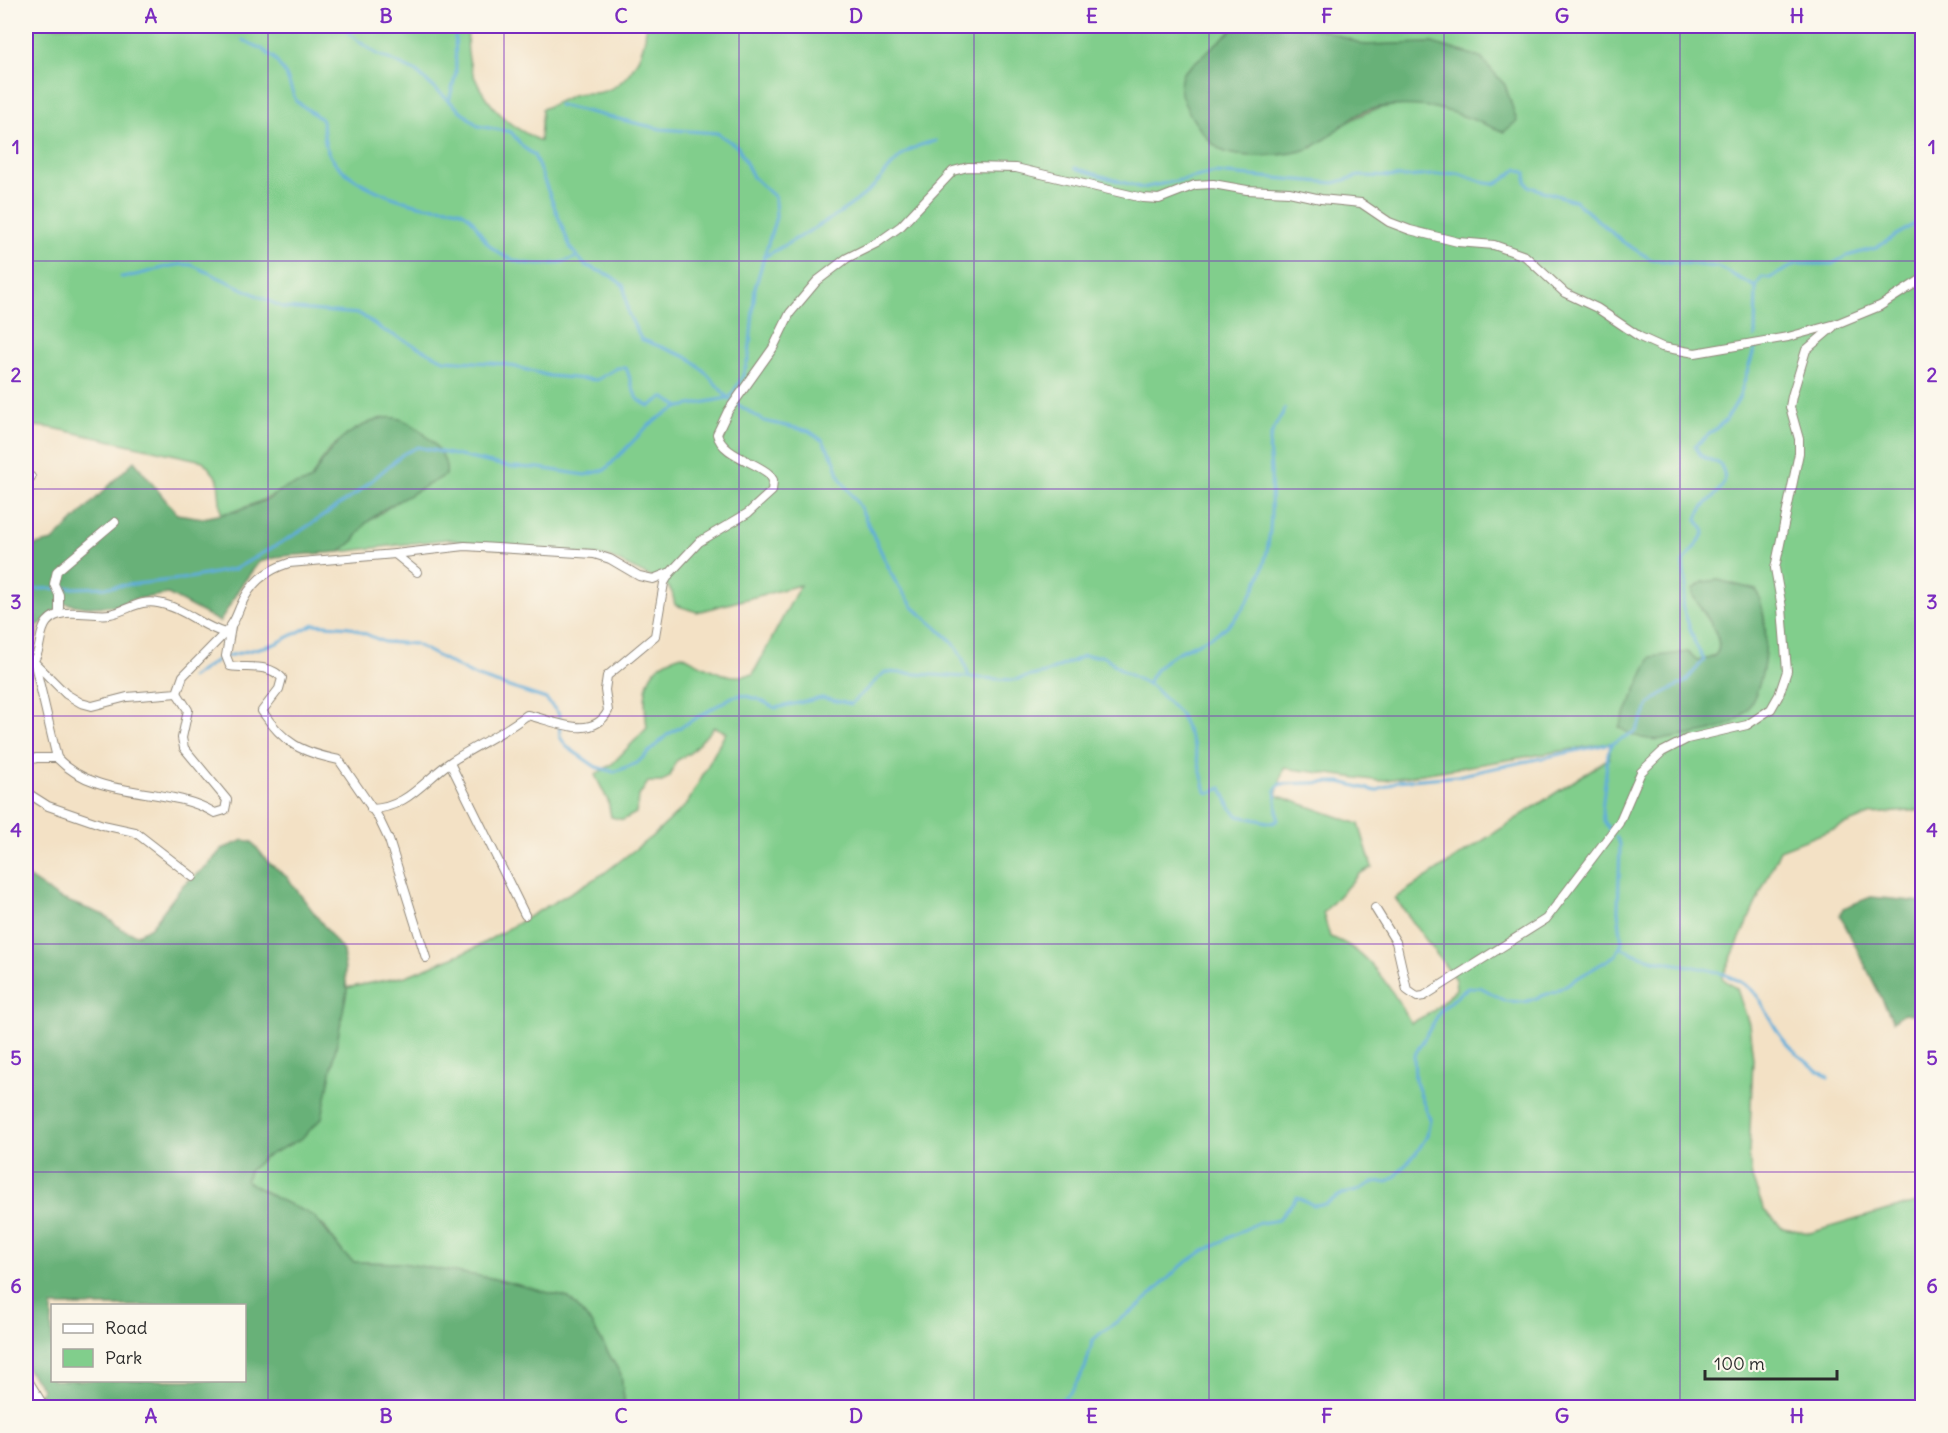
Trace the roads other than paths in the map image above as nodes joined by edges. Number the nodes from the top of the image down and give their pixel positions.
1 (1923, 279) edge
2 (1836, 324) junction
3 (115, 522) dead end
4 (395, 554) junction
5 (417, 572) dead end
6 (671, 572) junction
7 (59, 614) junction
8 (229, 629) junction
9 (30, 660) edge
10 (177, 693) junction
11 (57, 758) junction
12 (26, 762) edge
13 (450, 763) junction
14 (26, 792) edge
15 (371, 809) junction
16 (193, 877) dead end
17 (1375, 908) dead end
18 (525, 915) dead end
19 (426, 958) dead end
20 (26, 1377) edge
21 (45, 1407) edge

1 - 2 street
2 - 6 street
2 - 17 street
3 - 7 street
4 - 5 street
4 - 6 street
4 - 8 street
6 - 13 street
7 - 8 street
7 - 9 street
8 - 10 street
8 - 15 street
9 - 10 street
9 - 11 street
10 - 11 street
11 - 12 street
13 - 15 street
13 - 18 street
14 - 16 street
15 - 19 street
20 - 21 street

